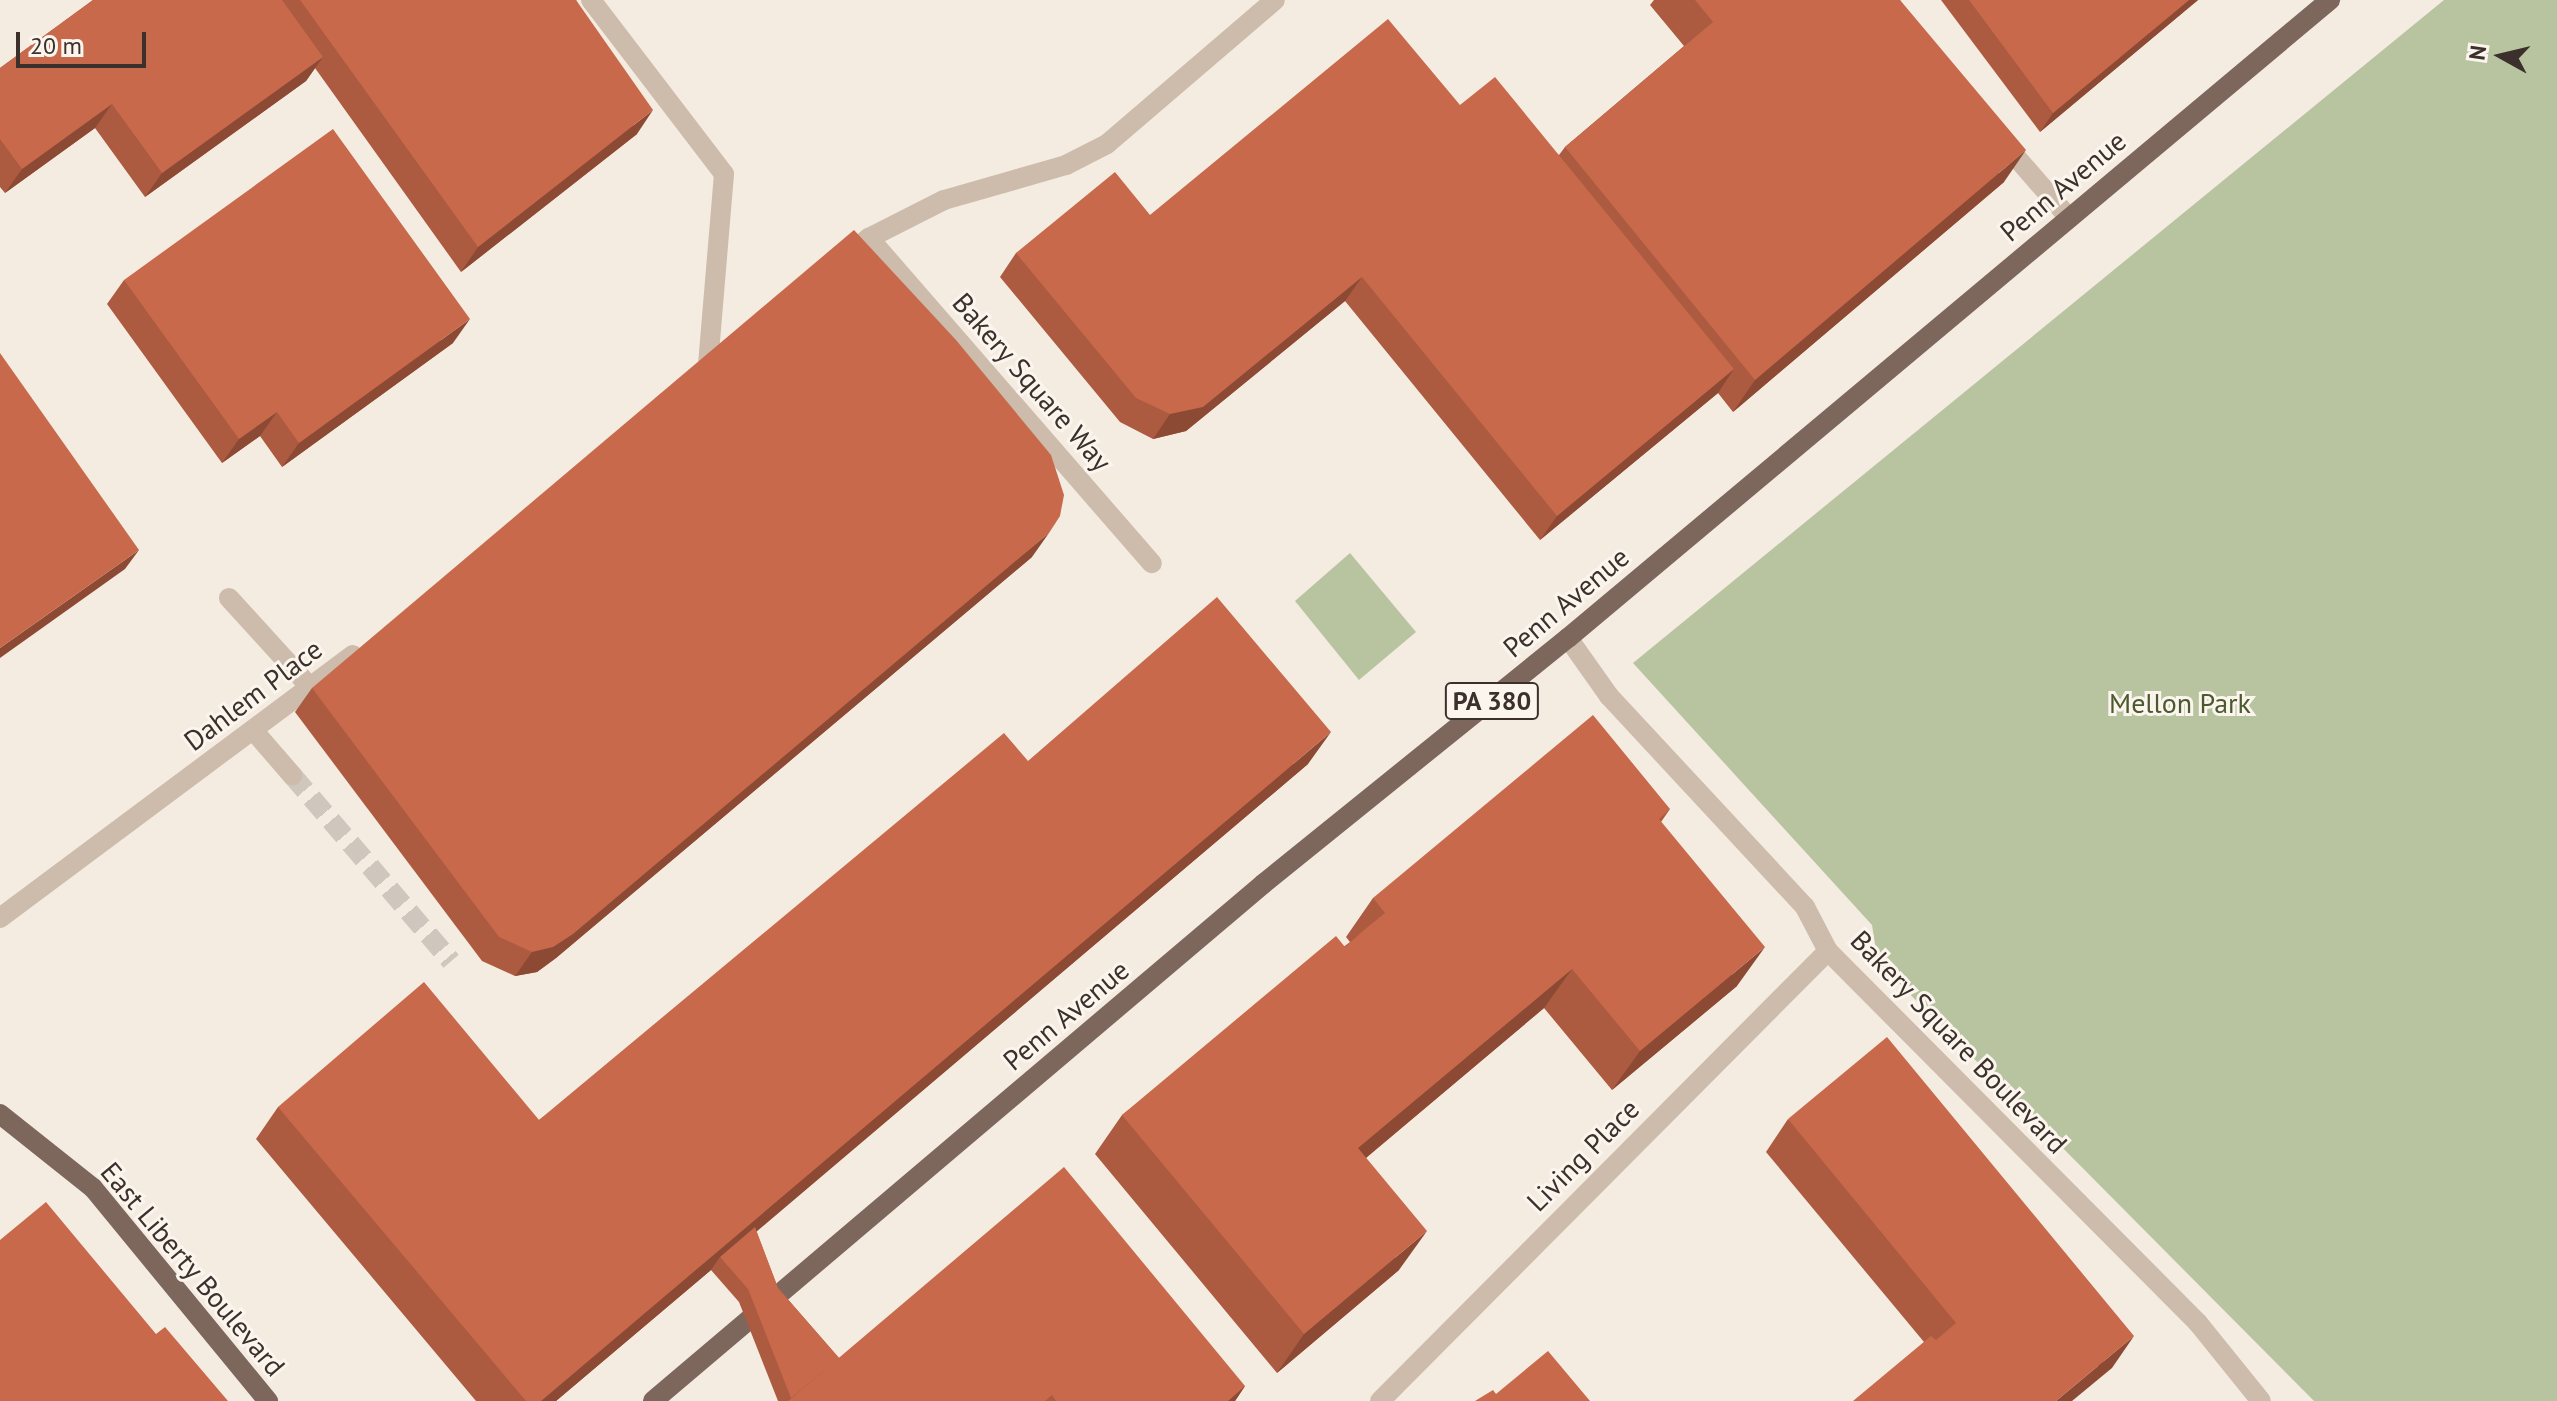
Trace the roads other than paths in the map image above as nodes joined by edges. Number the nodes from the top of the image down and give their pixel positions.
1 (1275, 0) edge
2 (2330, 0) edge
3 (603, 5) edge
4 (1984, 120) edge
5 (2069, 218) junction
6 (869, 238) junction
7 (821, 276) edge
8 (730, 348) edge
9 (1152, 563) dead end
10 (229, 598) dead end
11 (1568, 638) junction
12 (369, 643) edge
13 (310, 687) junction
14 (253, 730) junction
15 (292, 775) tunnel mouth
16 (0, 918) edge
17 (1828, 951) junction
18 (0, 1114) edge
19 (268, 1401) edge
20 (653, 1401) edge
21 (1380, 1401) edge
22 (2261, 1401) edge

1 - 6 street
2 - 5 main road, Penn Avenue / PA 380
3 - 8 street
4 - 5 street
5 - 11 main road, Penn Avenue / PA 380
6 - 7 street
6 - 9 street, Bakery Square Way
10 - 13 street
11 - 17 street, Bakery Square Boulevard
11 - 20 main road, Penn Avenue / PA 380
12 - 13 street, Dahlem Place
13 - 14 street, Dahlem Place
14 - 15 street
14 - 16 street, Dahlem Place
17 - 21 street, Living Place
17 - 22 street, Bakery Square Boulevard
18 - 19 main road, East Liberty Boulevard

